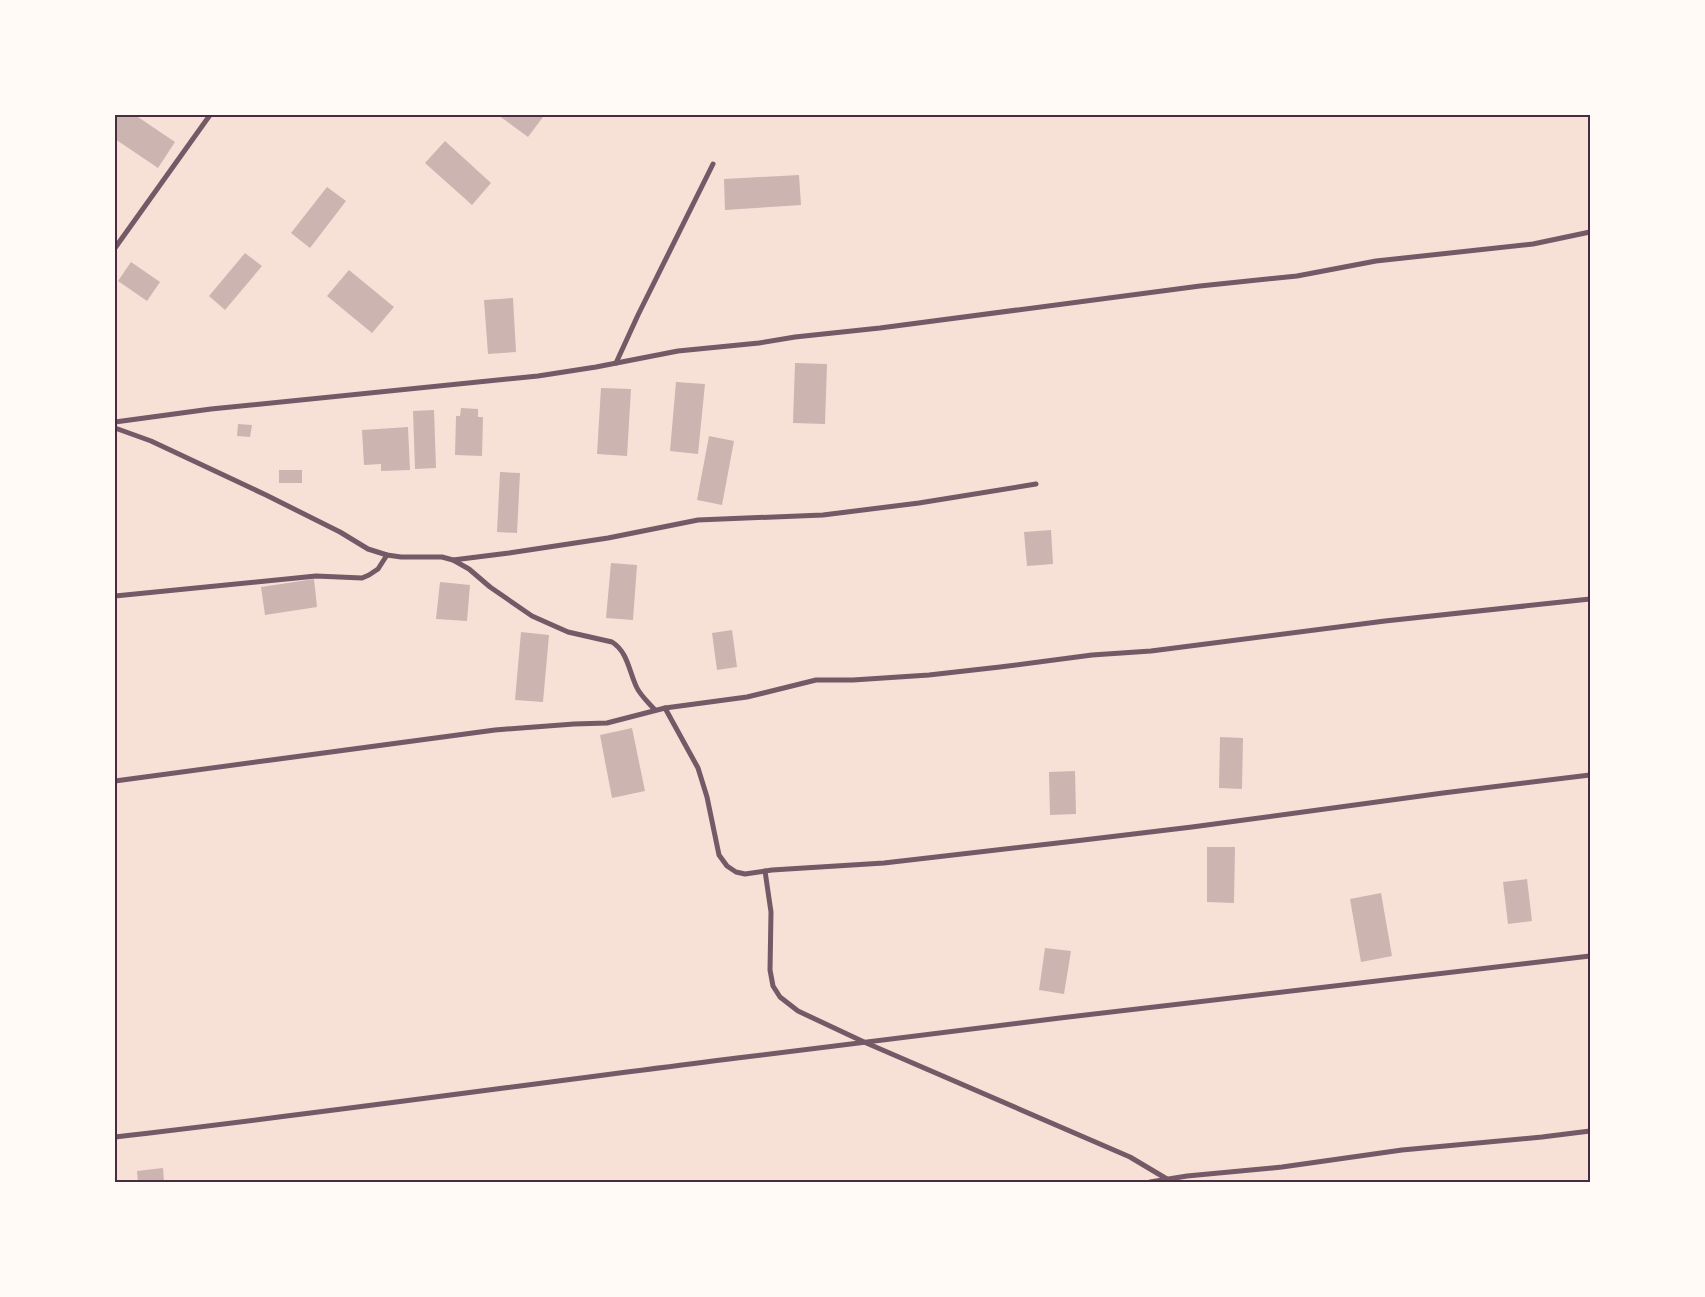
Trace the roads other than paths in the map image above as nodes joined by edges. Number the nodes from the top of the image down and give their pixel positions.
1 (210, 115) edge
2 (713, 164) dead end
3 (1590, 232) edge
4 (115, 248) edge
5 (616, 363) junction
6 (115, 422) edge
7 (115, 428) edge
8 (1036, 484) dead end
9 (388, 555) junction
10 (453, 560) junction
11 (115, 596) edge
12 (1590, 599) edge
13 (666, 708) junction
14 (655, 710) junction
15 (1590, 775) edge
16 (115, 781) edge
17 (765, 871) junction
18 (1590, 956) edge
19 (864, 1042) junction
20 (1590, 1131) edge
21 (115, 1137) edge
22 (1171, 1180) edge
23 (1150, 1182) edge

1 - 4 street
2 - 5 street
3 - 5 street
5 - 6 street
7 - 9 street
8 - 10 street
9 - 10 street
9 - 11 street
10 - 14 street
12 - 13 street
13 - 14 street
13 - 17 street
14 - 16 street
15 - 17 street
17 - 19 street
18 - 19 street
19 - 21 street
19 - 22 street
20 - 22 street
22 - 23 street

